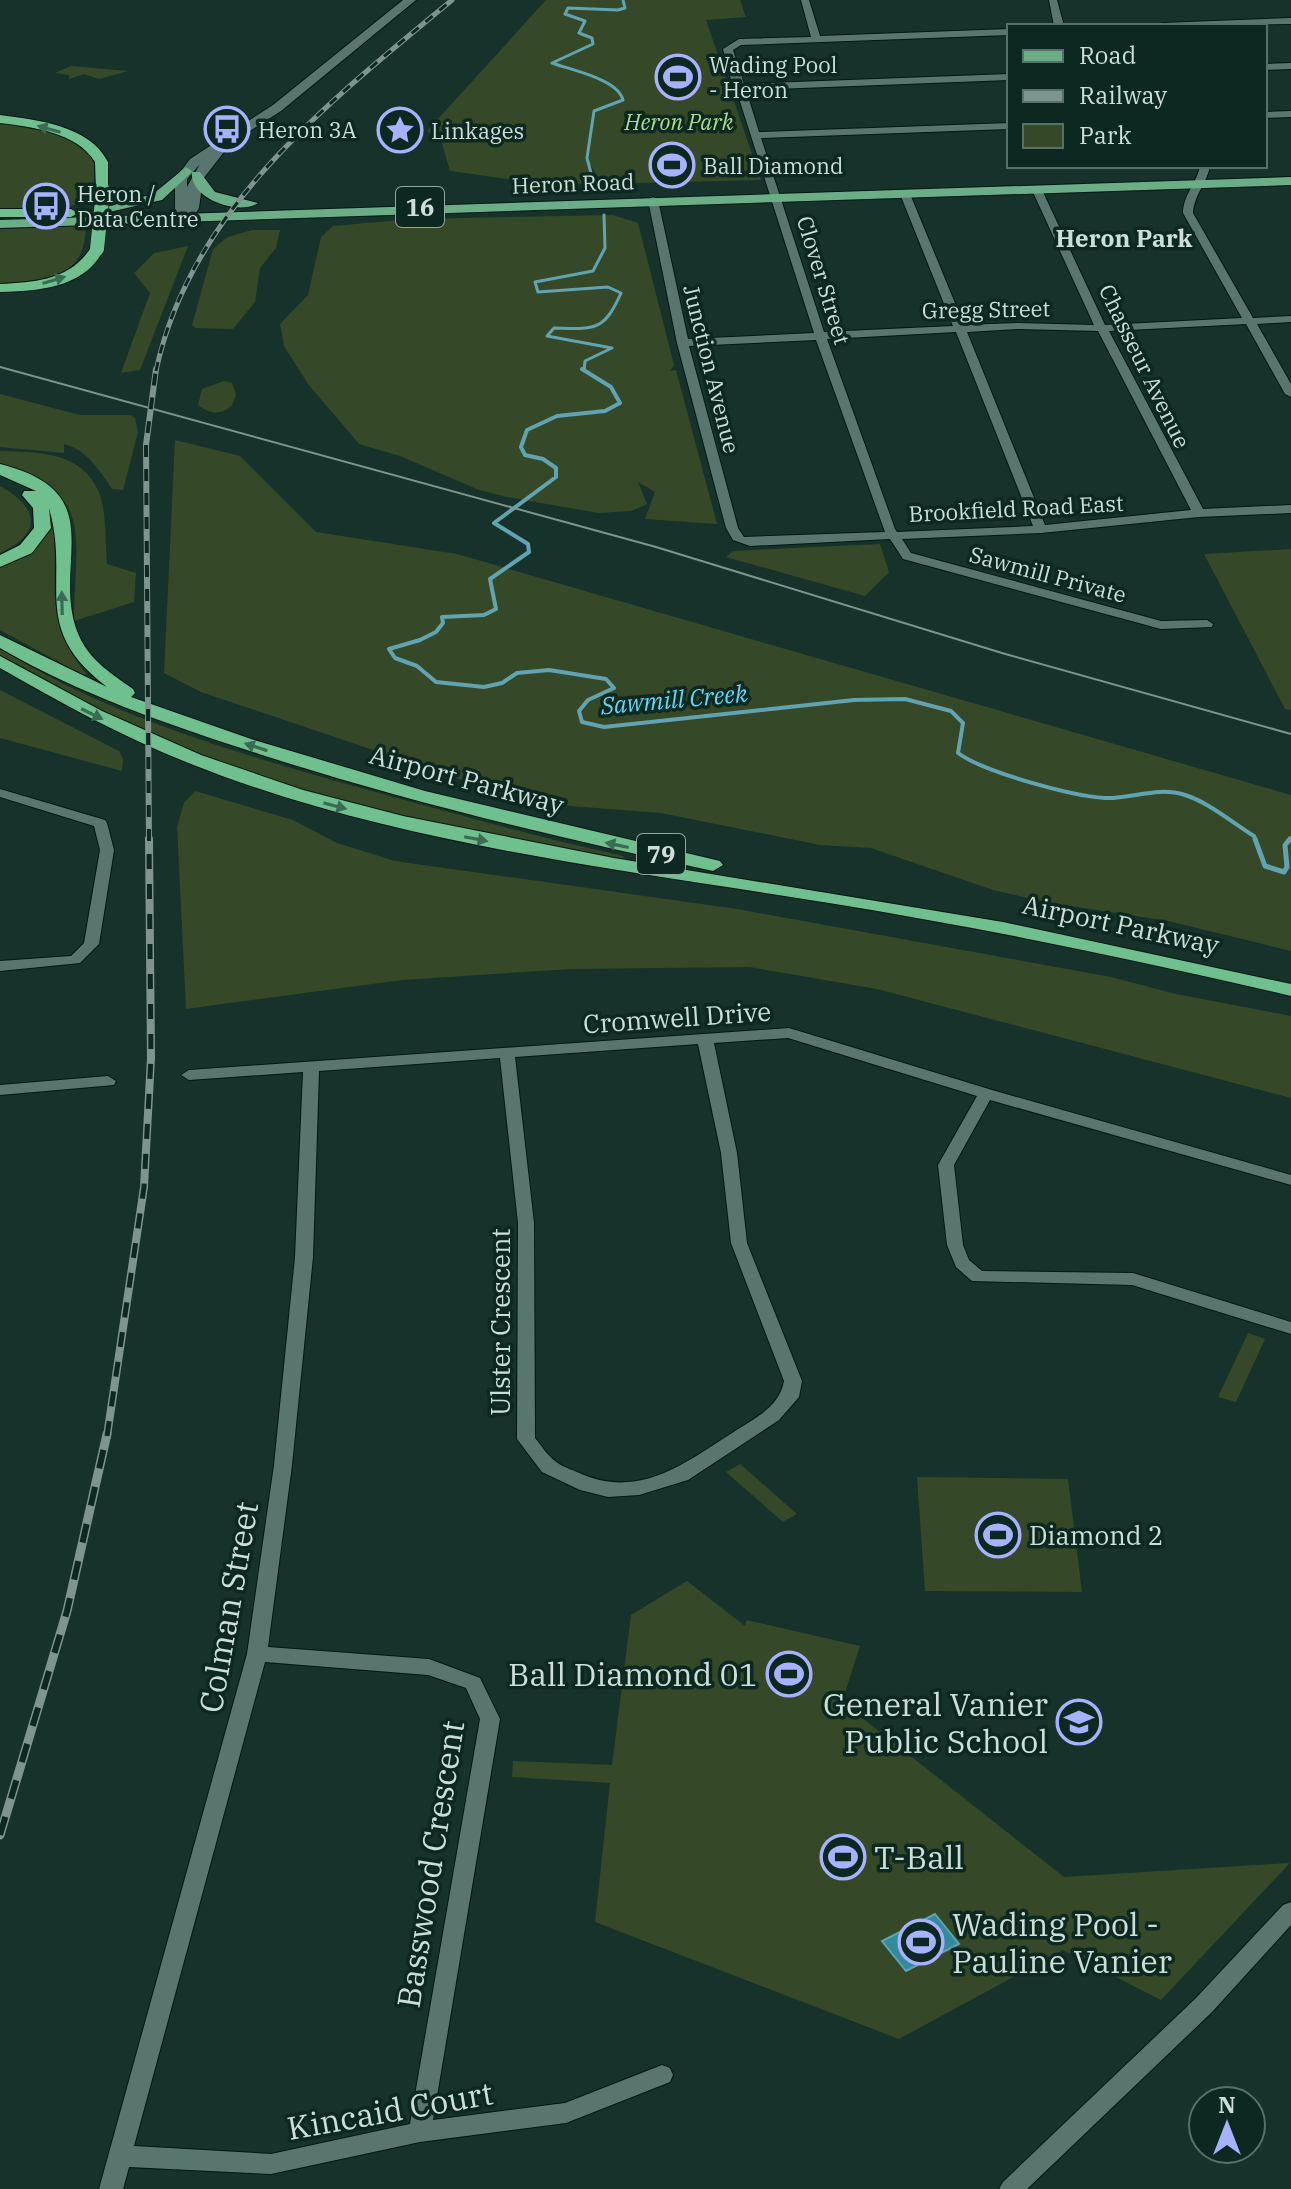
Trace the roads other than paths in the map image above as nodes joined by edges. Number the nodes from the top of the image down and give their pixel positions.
1 (410, 0) edge
2 (805, 0) edge
3 (1053, 0) edge
4 (1291, 21) edge
5 (1059, 24) edge
6 (1214, 24) edge
7 (1007, 32) edge
8 (816, 38) junction
9 (1291, 66) edge
10 (1267, 67) edge
11 (1007, 77) edge
12 (738, 87) junction
13 (1291, 114) edge
14 (1267, 115) edge
15 (0, 119) edge
16 (1007, 126) edge
17 (756, 135) junction
18 (191, 173) junction
19 (1200, 174) edge
20 (1291, 174) edge
21 (1291, 181) edge
22 (1037, 190) junction
23 (776, 194) junction
24 (905, 194) junction
25 (653, 200) junction
26 (304, 204) junction
27 (187, 211) junction
28 (71, 213) junction
29 (0, 215) edge
30 (0, 224) edge
31 (0, 288) edge
32 (1291, 319) edge
33 (1247, 321) junction
34 (1102, 328) junction
35 (957, 329) junction
36 (820, 336) junction
37 (683, 343) junction
38 (1291, 394) edge
39 (0, 469) edge
40 (0, 480) edge
41 (1291, 509) edge
42 (1199, 513) junction
43 (1041, 529) junction
44 (891, 535) junction
45 (743, 541) joint
46 (0, 562) edge
47 (1207, 624) dead end
48 (0, 640) edge
49 (0, 661) edge
50 (0, 669) edge
51 (65, 700) junction
52 (192, 726) junction
53 (0, 793) edge
54 (939, 915) junction
55 (0, 966) edge
56 (1291, 990) edge
57 (705, 1039) junction
58 (507, 1052) junction
59 (311, 1069) junction
60 (189, 1075) dead end
61 (108, 1081) dead end
62 (0, 1090) edge
63 (986, 1094) junction
64 (1291, 1180) edge
65 (1291, 1328) edge
66 (257, 1654) junction
67 (1291, 1911) edge
68 (662, 2075) dead end
69 (420, 2132) junction
70 (122, 2156) junction
71 (111, 2189) edge
72 (1011, 2189) edge

1 - 18 main road
2 - 8 street
3 - 5 street
4 - 6 street
7 - 8 street
8 - 12 street, Clover Street
9 - 10 street
11 - 12 street
12 - 17 street, Clover Street
13 - 14 street
31 -> 15 highway, bridge
16 - 17 street
17 - 23 street, Clover Street
18 - 26 main road
18 - 27 main road
18 - 28 main road
19 - 20 main road, Heron Road / 16
19 - 21 main road, Heron Road / 16
19 - 22 main road, Heron Road / 16
19 - 23 main road, Heron Road / 16
19 - 33 street
22 - 24 main road, Heron Road / 16
22 - 34 street, Chasseur Avenue
23 - 24 main road, Heron Road / 16
23 - 25 main road, Heron Road / 16
23 - 26 main road, Heron Road / 16
23 - 36 street, Clover Street
24 - 35 street
25 - 27 main road, Heron Road / 16
25 - 37 street, Junction Avenue
26 - 27 main road, Heron Road / 16
27 - 28 main road, Heron Road / 16
27 - 30 main road, Heron Road / 16
28 - 29 highway
32 - 33 street, Gregg Street
33 - 34 street, Gregg Street
33 - 38 street
34 - 35 street, Gregg Street
34 - 42 street, Chasseur Avenue
35 - 36 street, Gregg Street
35 - 43 street
36 - 37 street, Gregg Street
36 - 44 street, Clover Street
37 - 45 street, Junction Avenue
52 -> 39 highway
40 - 46 highway
41 - 42 street, Brookfield Road East
42 - 43 street, Brookfield Road East
43 - 44 street, Brookfield Road East
44 - 45 street, Brookfield Road East
44 - 47 street, Sawmill Private
48 - 52 highway, Airport Parkway / 79
49 - 51 highway, Airport Parkway / 79
50 - 51 highway
51 -> 54 highway, Airport Parkway / 79
54 -> 52 highway, Airport Parkway / 79
53 - 55 street
54 - 56 highway, Airport Parkway / 79
57 - 58 street, Cromwell Drive
57 - 58 street, Ulster Crescent
57 - 63 street, Cromwell Drive
58 - 59 street, Cromwell Drive
59 - 60 street, Cromwell Drive
59 - 66 street, Colman Street
61 - 62 street
63 - 64 street, Cromwell Drive
63 - 65 street
66 - 69 street, Basswood Crescent
66 - 70 street, Colman Street
67 - 72 street
68 - 69 street, Kincaid Court
69 - 70 street, Kincaid Court
70 - 71 street, Colman Street

